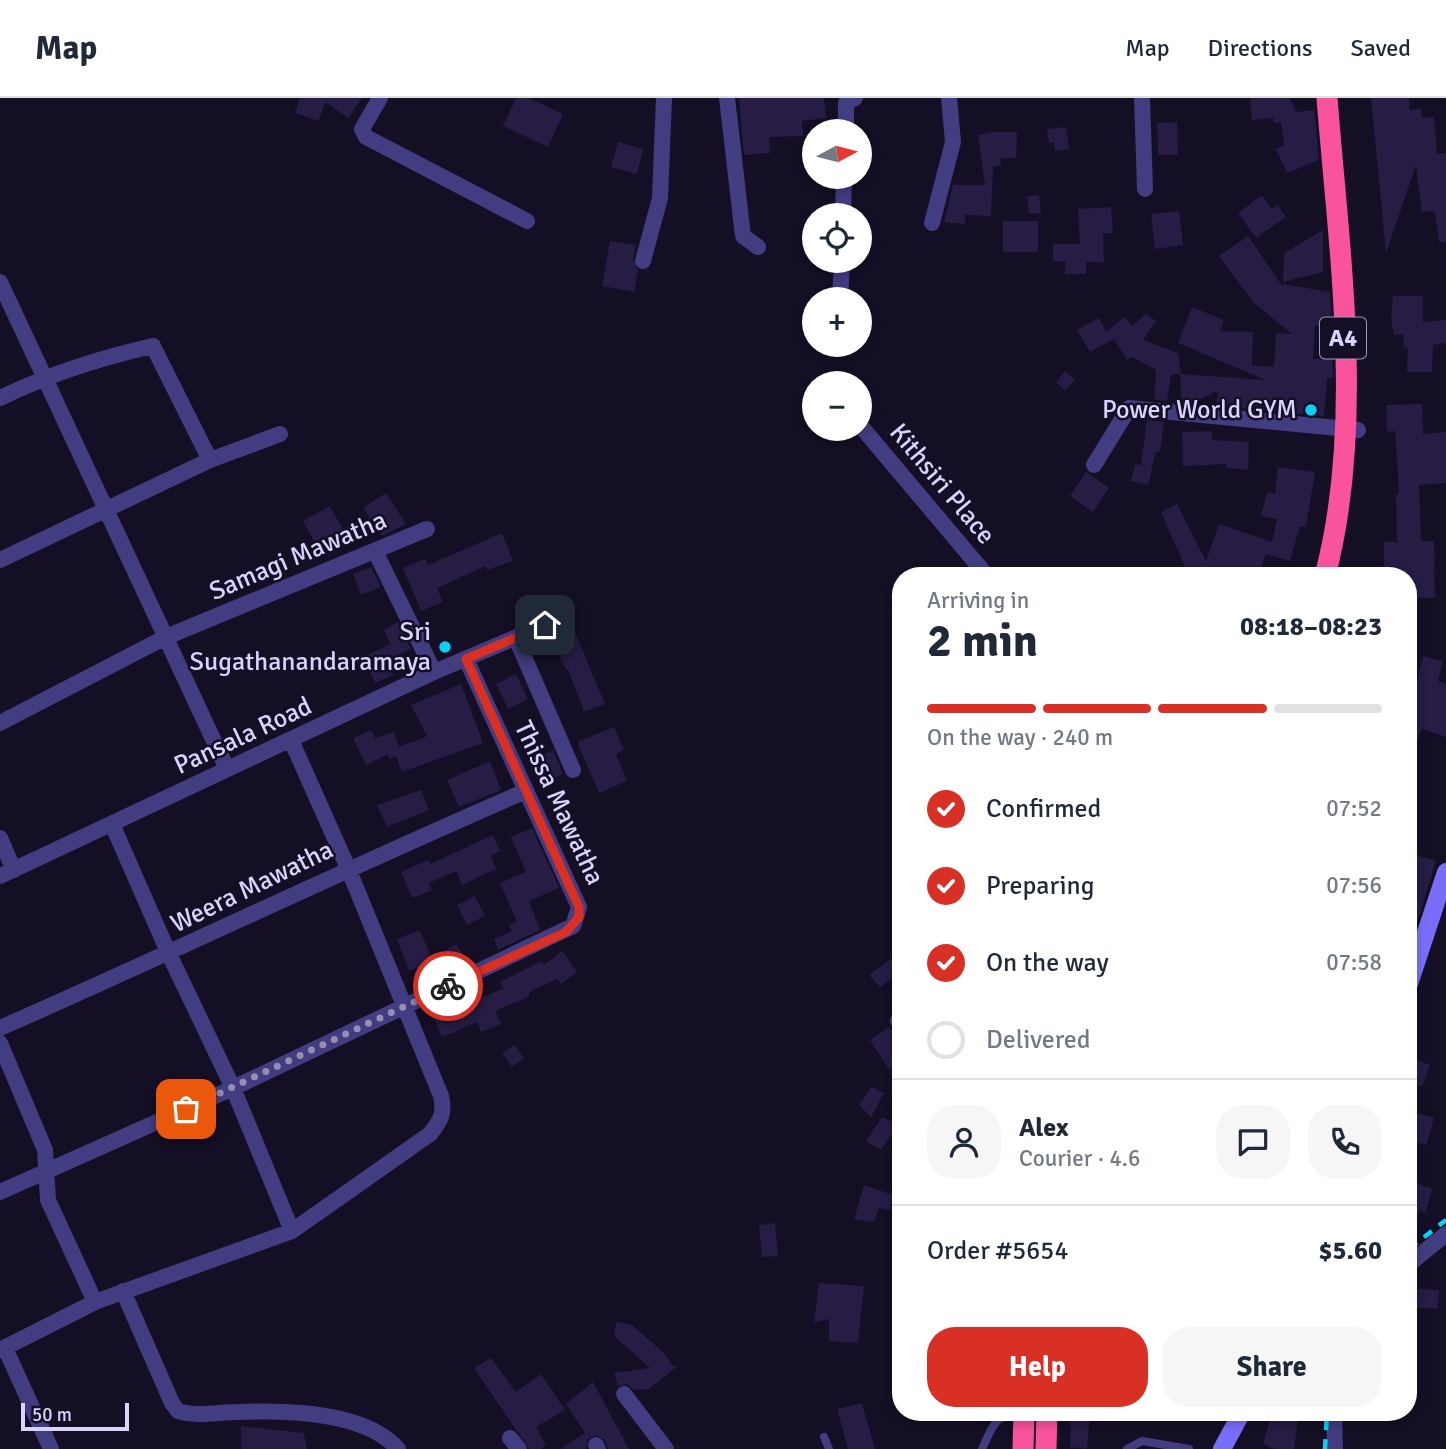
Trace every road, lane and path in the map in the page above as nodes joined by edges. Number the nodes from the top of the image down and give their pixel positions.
1 (380, 98) edge
2 (664, 98) edge
3 (727, 98) edge
4 (855, 98) edge
5 (948, 98) edge
6 (1142, 98) edge
7 (1327, 98) edge
8 (1338, 98) edge
9 (846, 119) edge
10 (1144, 189) dead end
11 (527, 222) dead end
12 (932, 223) dead end
13 (758, 247) dead end
14 (643, 261) dead end
15 (0, 282) edge
16 (43, 377) junction
17 (0, 398) edge
18 (1353, 430) junction
19 (280, 435) dead end
20 (872, 439) edge
21 (210, 460) junction
22 (1094, 465) dead end
23 (106, 513) junction
24 (427, 529) dead end
25 (375, 551) junction
26 (0, 561) edge
27 (979, 567) edge
28 (1327, 567) edge
29 (1339, 567) edge
30 (545, 625) dead end
31 (166, 637) junction
32 (516, 638) junction
33 (466, 659) junction
34 (434, 672) junction
35 (0, 723) edge
36 (291, 740) junction
37 (227, 769) junction
38 (573, 770) dead end
39 (526, 791) junction
40 (112, 824) junction
41 (0, 838) edge
42 (348, 868) junction
43 (1446, 872) edge
44 (7, 873) edge
45 (169, 954) junction
46 (1417, 961) edge
47 (404, 1006) junction
48 (0, 1028) edge
49 (0, 1043) edge
50 (233, 1087) junction
51 (45, 1173) junction
52 (0, 1192) edge
53 (292, 1231) junction
54 (1446, 1234) edge
55 (1417, 1258) edge
56 (122, 1291) junction
57 (95, 1302) junction
58 (2, 1349) edge
59 (624, 1394) dead end
60 (996, 1421) edge
61 (1024, 1421) edge
62 (1047, 1421) edge
63 (1237, 1421) edge
64 (1334, 1421) edge
65 (824, 1437) dead end
66 (51, 1449) edge
67 (398, 1449) edge
68 (666, 1449) edge
69 (829, 1449) edge
70 (982, 1449) edge
71 (1023, 1449) edge
72 (1046, 1449) edge
73 (1127, 1449) edge
74 (1189, 1449) edge
75 (1222, 1449) edge
76 (1335, 1449) edge

1 - 11 street
2 - 14 street
3 - 13 street
4 - 9 street
5 - 12 street
6 - 10 street
7 - 18 highway, A4
8 - 18 highway, A4
15 - 16 street
16 - 17 street
16 - 21 street
16 - 23 street
18 - 22 street
18 - 28 highway, A4
18 - 29 highway, A4
19 - 21 street
20 - 27 street, Kithsiri Place
21 - 23 street
23 - 26 street
23 - 31 street
24 - 25 street, Samagi Mawatha
25 - 31 street, Samagi Mawatha
25 - 34 street
30 - 32 street, Pansala Road
31 - 35 street, Samagi Mawatha
31 - 37 street
32 - 33 street, Pansala Road
32 - 38 street
33 - 34 street, Pansala Road
33 - 39 street, Thissa Mawatha
34 - 36 street, Pansala Road
36 - 37 street, Pansala Road
36 - 42 street
37 - 40 street, Pansala Road
39 - 42 street, Weera Mawatha
39 - 47 street, Thissa Mawatha
40 - 44 street, Pansala Road
40 - 45 street
41 - 44 street
42 - 45 street, Weera Mawatha
42 - 47 street
43 - 46 street
45 - 48 street, Weera Mawatha
45 - 50 street
47 - 50 street, Thissa Mawatha
47 - 53 street
49 - 51 street
50 - 51 street, Thissa Mawatha
50 - 53 street
51 - 52 street, Thissa Mawatha
51 - 57 street
53 - 56 street
54 - 55 street
56 - 57 street
56 - 67 street
57 - 58 street
58 - 66 street
59 - 68 street
60 - 70 lane
61 - 71 highway
62 - 72 highway
63 - 75 street
64 - 76 street
65 - 69 lane
73 - 74 lane

